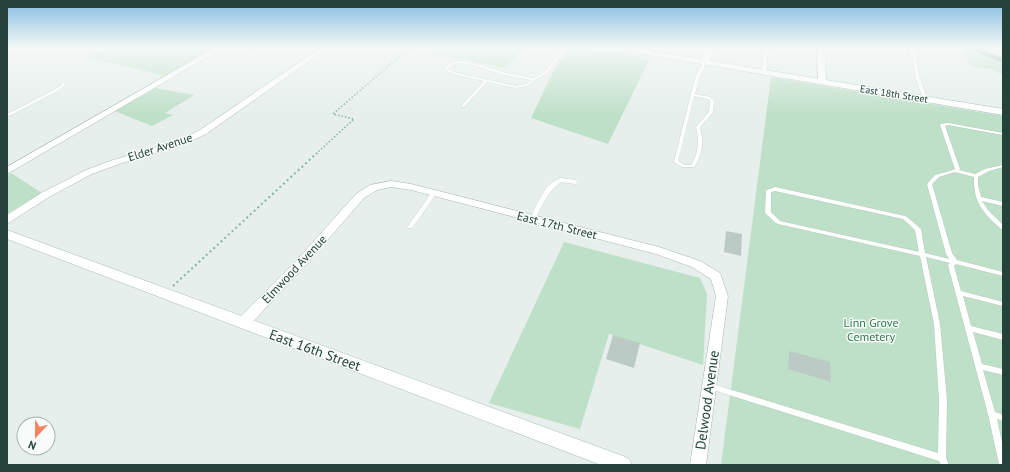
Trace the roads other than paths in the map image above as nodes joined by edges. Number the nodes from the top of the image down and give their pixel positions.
1 (181, 70) edge
2 (292, 70) edge
3 (448, 70) edge
4 (491, 70) edge
5 (548, 70) edge
6 (701, 70) edge
7 (752, 70) edge
8 (822, 70) edge
9 (916, 70) edge
10 (764, 72) joint
11 (534, 79) junction
12 (487, 80) junction
13 (822, 82) junction
14 (64, 83) dead end
15 (693, 94) junction
16 (925, 99) junction
17 (463, 106) dead end
18 (1003, 112) edge
19 (7, 116) edge
20 (1003, 134) edge
21 (1003, 166) edge
22 (7, 171) edge
23 (955, 171) junction
24 (976, 176) junction
25 (576, 182) dead end
26 (434, 193) junction
27 (978, 198) junction
28 (1003, 204) edge
29 (345, 213) joint
30 (533, 218) junction
31 (7, 220) edge
32 (410, 227) dead end
33 (1003, 228) edge
34 (7, 234) edge
35 (922, 256) junction
36 (955, 262) junction
37 (1003, 274) edge
38 (959, 294) junction
39 (1003, 304) edge
40 (243, 323) junction
41 (969, 328) junction
42 (717, 334) joint
43 (1003, 337) edge
44 (979, 366) junction
45 (1003, 372) edge
46 (709, 386) junction
47 (992, 414) junction
48 (1003, 418) edge
49 (944, 462) edge
50 (1003, 464) edge
51 (623, 465) edge
52 (698, 465) edge

1 - 22 street
2 - 31 street, Elder Avenue
3 - 12 lane
4 - 11 lane
5 - 11 lane
6 - 15 lane
7 - 10 street, East 18th Street
8 - 13 street
9 - 16 lane
10 - 13 street, East 18th Street
11 - 12 lane
12 - 17 lane
13 - 16 street, East 18th Street
14 - 19 lane
15 - 15 lane
16 - 18 street, East 18th Street
20 - 23 lane
21 - 24 lane
23 - 24 lane
23 - 36 lane
24 - 27 lane
25 - 30 lane
26 - 29 street, East 17th Street
26 - 30 street, East 17th Street
26 - 32 lane
27 - 28 lane
27 - 33 lane
29 - 40 street, Elmwood Avenue
30 - 42 street, East 17th Street
34 - 40 street, East 16th Street
35 - 35 lane
35 - 36 lane
35 - 49 lane
36 - 37 lane
36 - 38 lane
38 - 39 lane
38 - 41 lane
40 - 51 street, East 16th Street
41 - 43 lane
41 - 44 lane
42 - 46 street, Delwood Avenue
44 - 45 lane
44 - 47 lane
46 - 49 lane
46 - 52 street, Delwood Avenue
47 - 48 lane
47 - 50 lane

